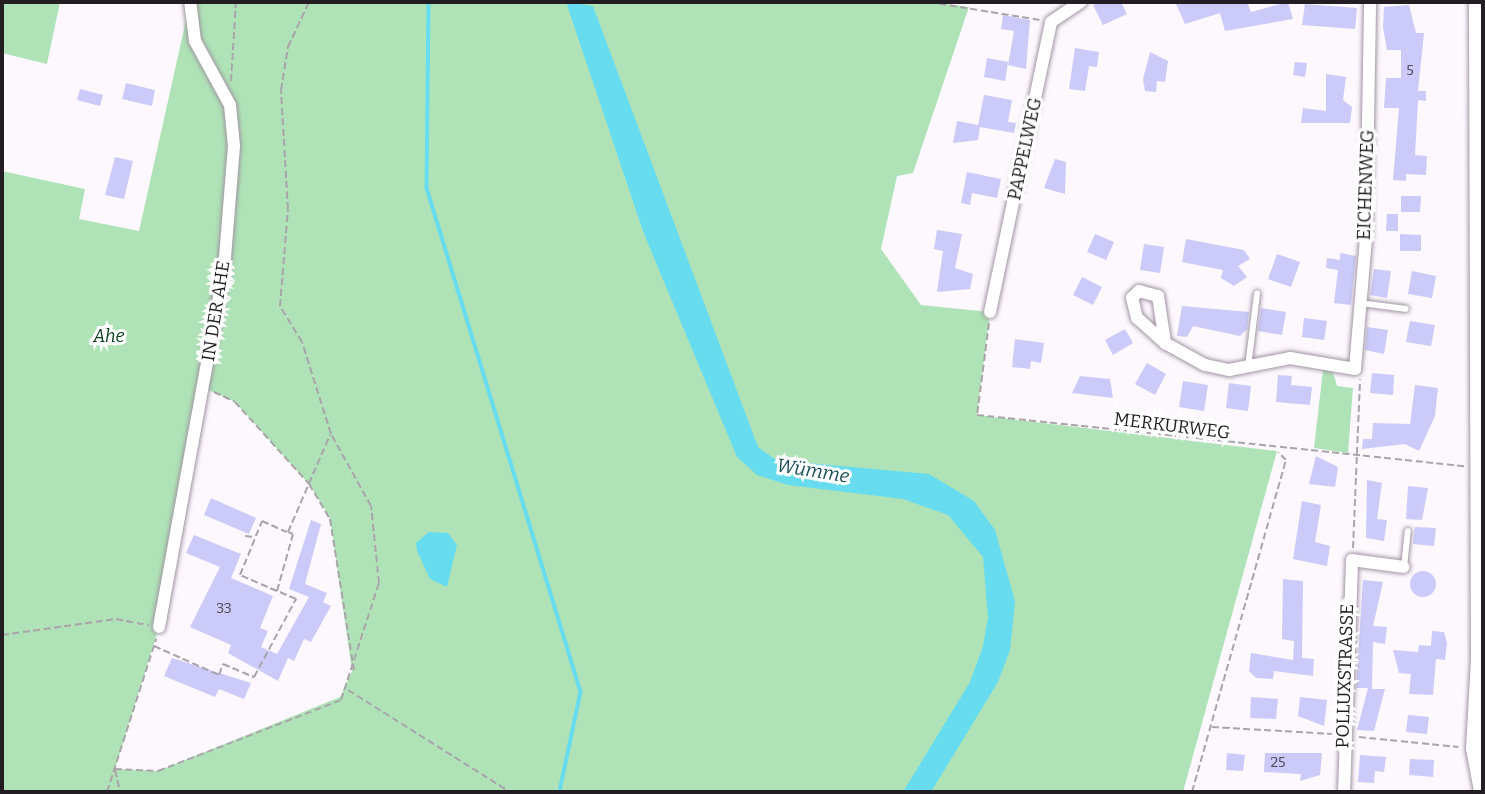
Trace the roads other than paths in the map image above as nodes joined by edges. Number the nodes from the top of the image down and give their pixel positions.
1 (190, 2) edge
2 (1081, 2) edge
3 (1370, 2) edge
4 (1478, 2) edge
5 (1481, 163) edge
6 (1257, 294) dead end
7 (1360, 303) junction
8 (1406, 309) dead end
9 (990, 312) road end
10 (1164, 342) dead end
11 (1248, 367) junction
12 (1408, 531) dead end
13 (1404, 567) joint
14 (159, 627) road end
15 (1482, 660) edge
16 (1483, 689) edge
17 (1483, 790) edge
18 (1344, 792) edge

1 - 14 street, IN DER AHE
2 - 9 street, PAPPELWEG
3 - 7 street, EICHENWEG
4 - 5 main road
5 - 15 main road
6 - 11 lane
7 - 8 lane
7 - 11 street, EICHENWEG
10 - 11 street
12 - 13 lane
13 - 18 street, POLLUXSTRASSE
15 - 16 main road
15 - 17 main road

